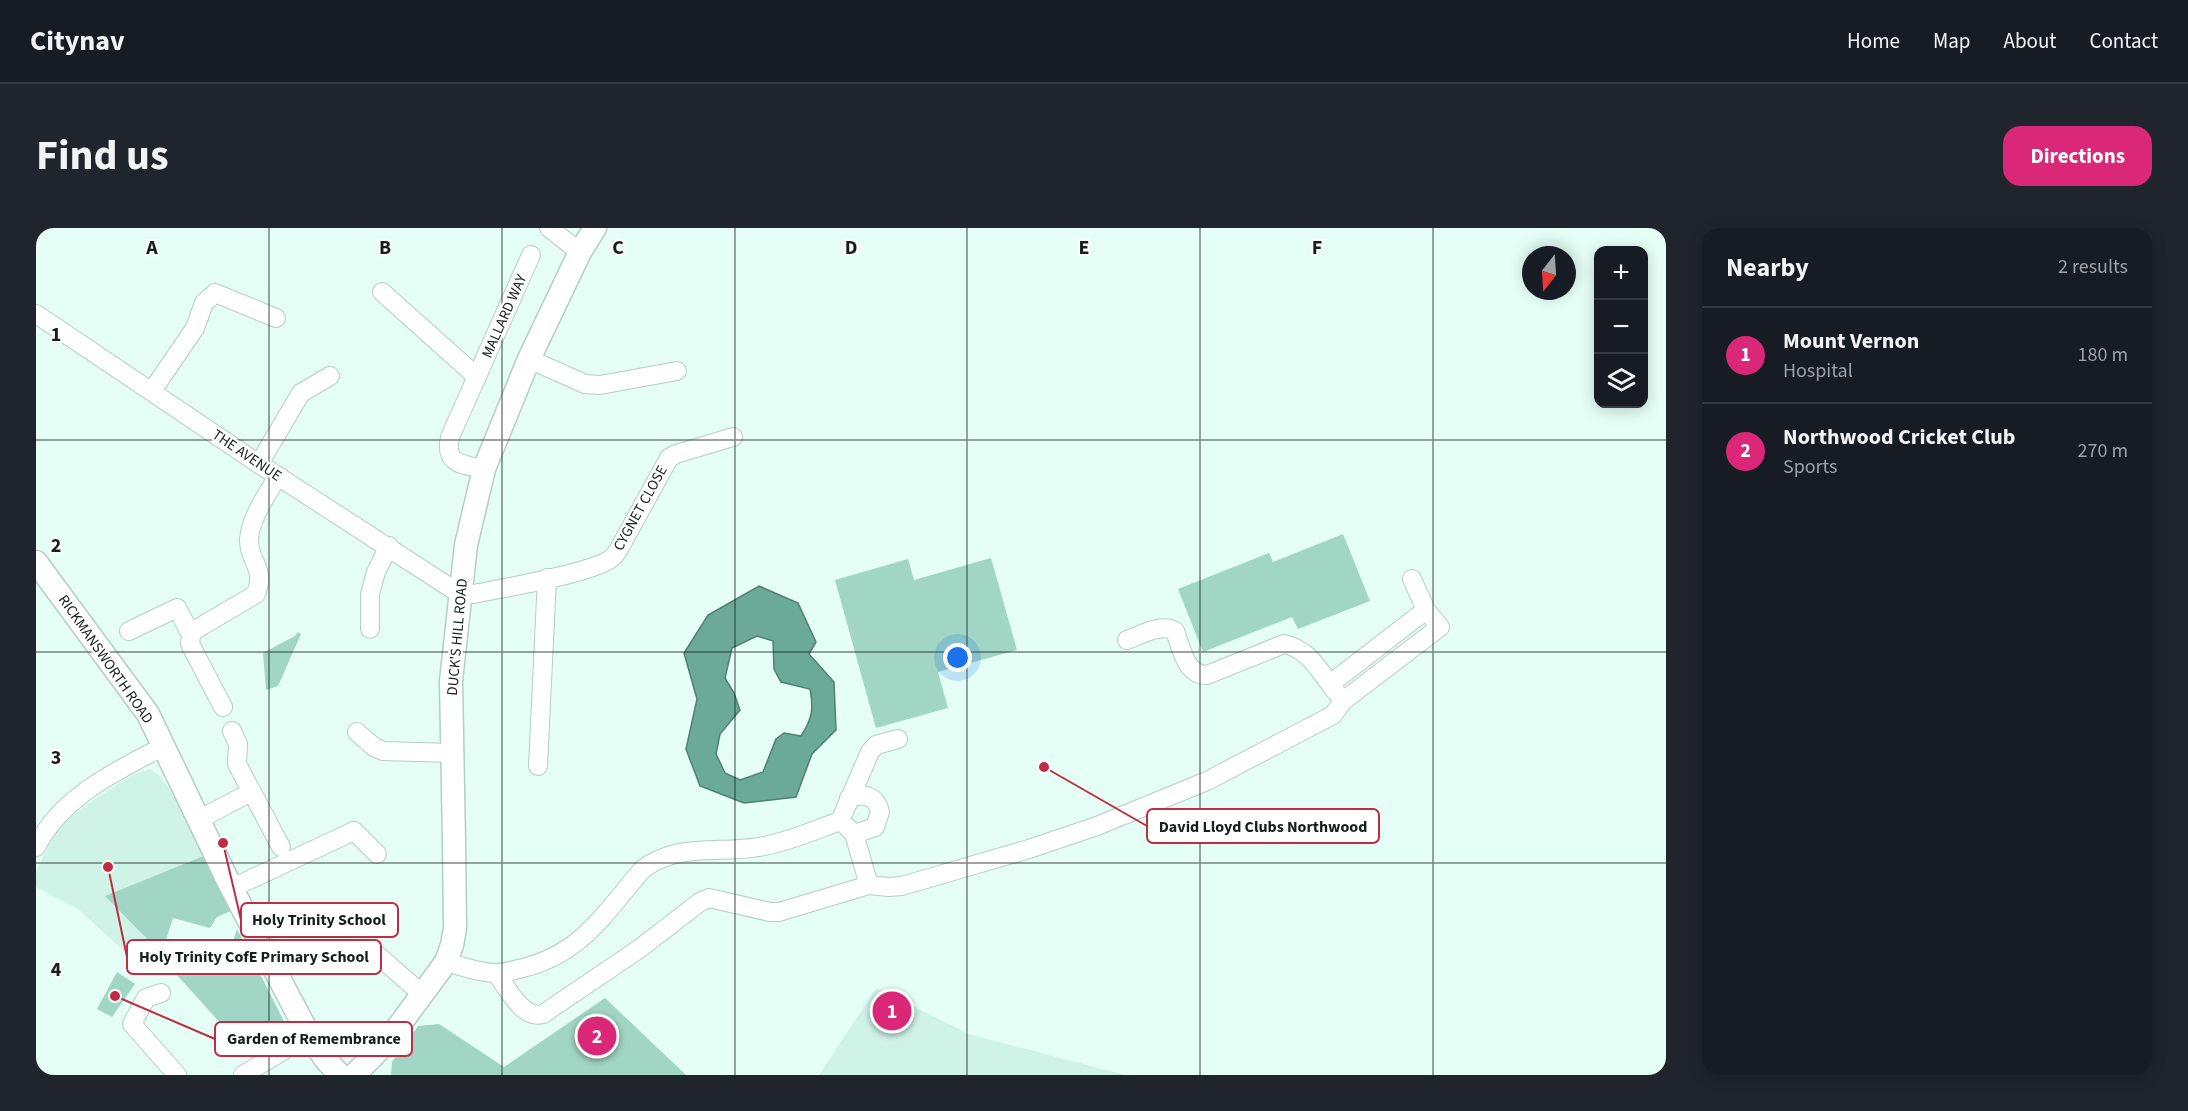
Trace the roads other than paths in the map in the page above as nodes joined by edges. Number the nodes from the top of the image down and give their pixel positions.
1 (549, 228) edge
2 (595, 228) edge
3 (580, 252) junction
4 (531, 255) dead end
5 (382, 292) dead end
6 (36, 314) edge
7 (276, 318) dead end
8 (530, 359) junction
9 (677, 371) dead end
10 (330, 376) dead end
11 (476, 376) junction
12 (152, 391) junction
13 (733, 437) dead end
14 (260, 464) junction
15 (484, 469) junction
16 (278, 476) junction
17 (388, 546) junction
18 (36, 562) edge
19 (547, 578) junction
20 (1412, 579) dead end
21 (460, 594) junction
22 (1426, 610) junction
23 (370, 629) dead end
24 (129, 631) dead end
25 (191, 635) junction
26 (1127, 640) dead end
27 (1330, 684) junction
28 (1343, 701) junction
29 (223, 707) dead end
30 (232, 731) dead end
31 (357, 732) dead end
32 (898, 739) dead end
33 (164, 746) junction
34 (453, 753) junction
35 (538, 766) dead end
36 (251, 792) junction
37 (849, 798) junction
38 (198, 820) junction
39 (840, 821) junction
40 (854, 834) junction
41 (281, 847) dead end
42 (36, 848) edge
43 (377, 854) dead end
44 (869, 885) junction
45 (232, 888) junction
46 (375, 954) dead end
47 (446, 962) junction
48 (498, 974) junction
49 (161, 993) dead end
50 (422, 994) junction
51 (309, 1035) junction
52 (382, 1047) junction
53 (177, 1075) edge
54 (243, 1075) edge
55 (340, 1075) edge
56 (354, 1075) edge
57 (375, 1075) edge

1 - 3 street
2 - 3 main road, DUCK'S HILL ROAD
3 - 8 main road, DUCK'S HILL ROAD
4 - 11 street, MALLARD WAY
5 - 11 street, MALLARD WAY
6 - 12 street, THE AVENUE
7 - 12 street
8 - 9 street
8 - 15 main road, DUCK'S HILL ROAD
10 - 14 street
11 - 15 street, MALLARD WAY
12 - 14 street, THE AVENUE
13 - 19 street, CYGNET CLOSE
14 - 16 street, THE AVENUE
15 - 21 main road, DUCK'S HILL ROAD
16 - 17 street, THE AVENUE
16 - 25 street
17 - 21 street, THE AVENUE
17 - 23 street
18 - 33 main road, RICKMANSWORTH ROAD
19 - 21 street, CYGNET CLOSE
19 - 35 street
20 - 22 street
21 - 34 main road, DUCK'S HILL ROAD
22 - 27 street
22 - 28 street
24 - 25 street
25 - 29 street
26 - 27 street
27 - 28 street
28 - 44 street
30 - 36 street
31 - 34 street
32 - 37 street
33 - 38 main road, RICKMANSWORTH ROAD
33 - 42 street
34 - 47 main road, DUCK'S HILL ROAD
36 - 38 street
36 - 41 street
37 - 39 street
37 - 40 street
38 - 45 main road, RICKMANSWORTH ROAD
39 - 40 street
39 - 48 street
40 - 44 street
43 - 45 street
44 - 48 street
45 - 51 main road, RICKMANSWORTH ROAD
46 - 50 street
47 - 48 street
47 - 50 main road, DUCK'S HILL ROAD
49 - 53 street
50 - 52 main road, DUCK'S HILL ROAD
51 - 54 street
51 - 55 main road, RICKMANSWORTH ROAD
52 - 56 main road, DUCK'S HILL ROAD
52 - 57 main road

